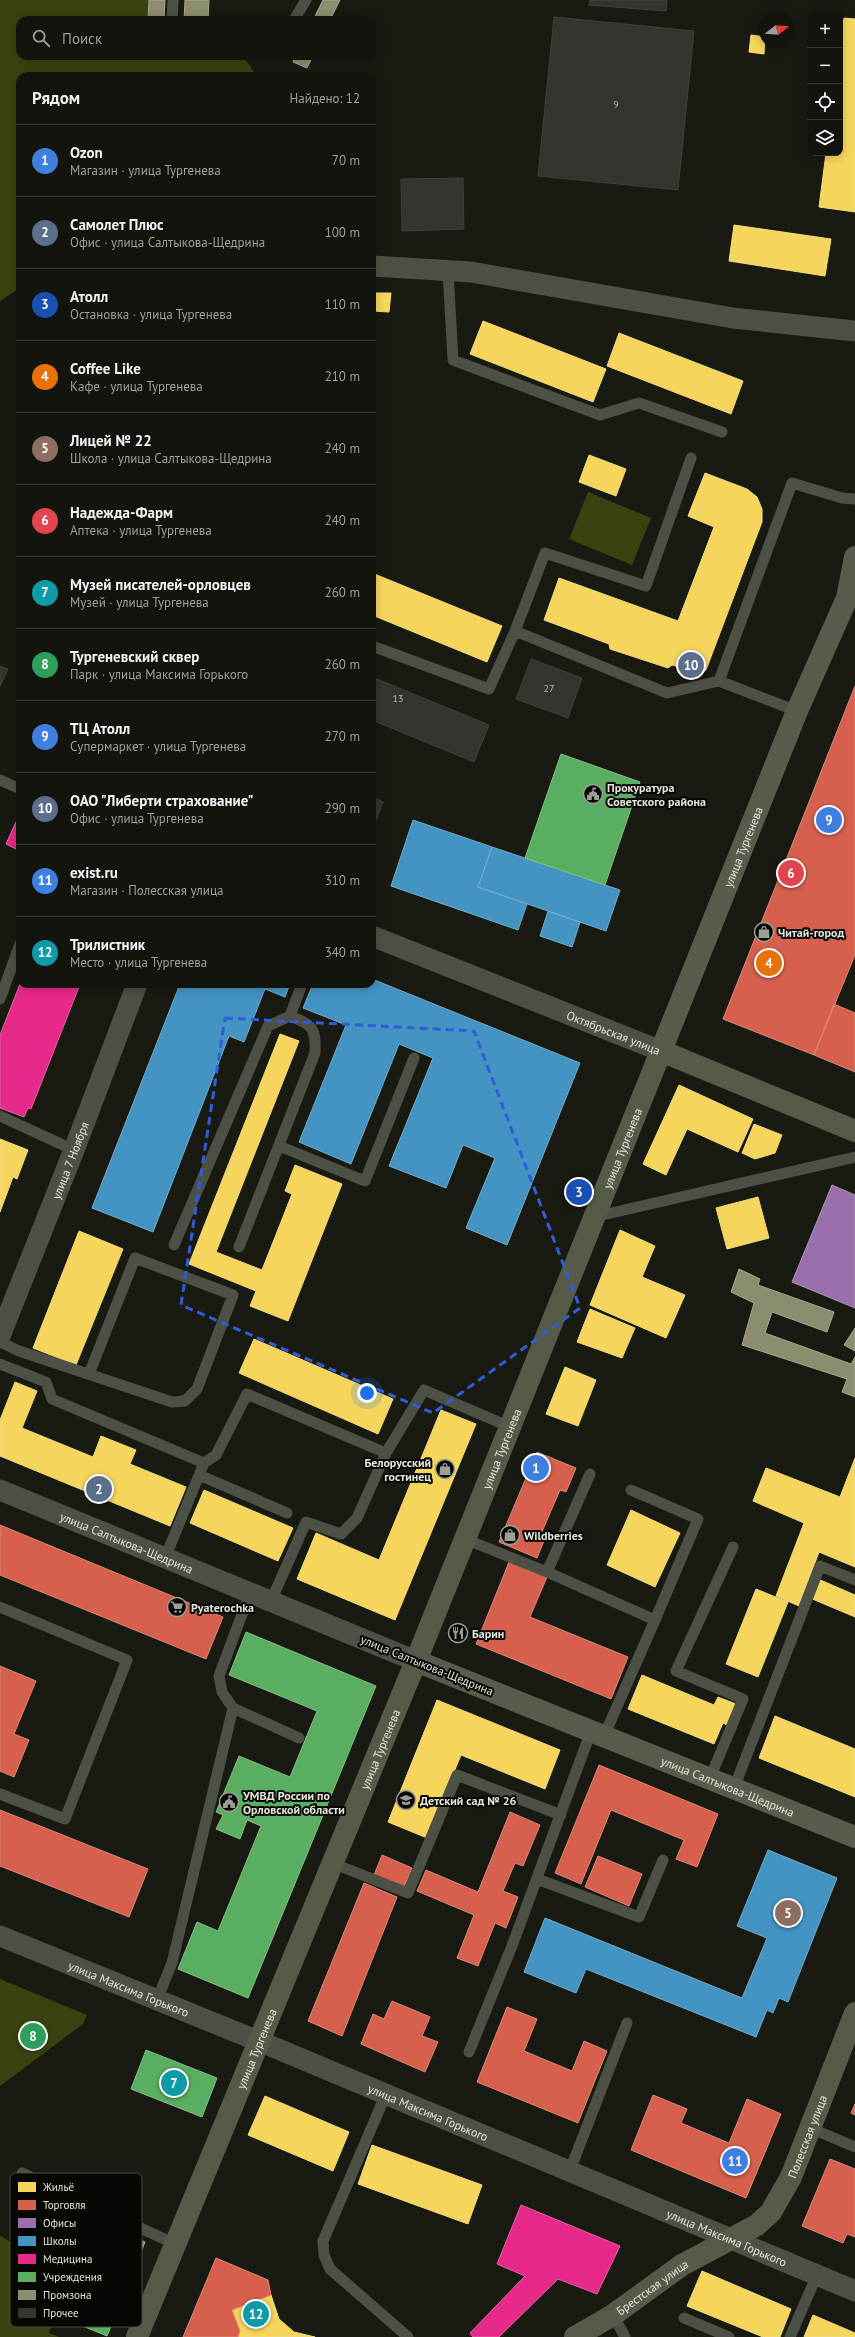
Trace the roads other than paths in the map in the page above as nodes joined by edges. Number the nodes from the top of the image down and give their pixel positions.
1 (173, 0) edge
2 (306, 0) edge
3 (172, 16) edge
4 (296, 16) edge
5 (376, 266) edge
6 (448, 271) junction
7 (855, 331) edge
8 (722, 432) dead end
9 (691, 458) dead end
10 (855, 499) edge
11 (855, 557) edge
12 (515, 631) junction
13 (376, 647) edge
14 (719, 681) junction
15 (797, 712) junction
16 (0, 780) edge
17 (16, 787) edge
18 (376, 938) edge
19 (16, 955) edge
20 (135, 988) edge
21 (300, 988) edge
22 (0, 999) edge
23 (290, 1016) junction
24 (661, 1051) junction
25 (414, 1058) dead end
26 (0, 1116) edge
27 (855, 1131) edge
28 (279, 1146) junction
29 (74, 1150) junction
30 (855, 1157) edge
31 (594, 1217) junction
32 (174, 1245) dead end
33 (239, 1247) dead end
34 (0, 1336) edge
35 (0, 1342) edge
36 (0, 1364) edge
37 (89, 1374) junction
38 (510, 1427) junction
39 (386, 1453) junction
40 (204, 1463) junction
41 (590, 1474) dead end
42 (199, 1475) junction
43 (0, 1490) edge
44 (631, 1490) dead end
45 (287, 1513) dead end
46 (465, 1539) junction
47 (733, 1548) dead end
48 (165, 1558) junction
49 (547, 1572) junction
50 (855, 1580) edge
51 (250, 1593) junction
52 (271, 1601) junction
53 (0, 1607) edge
54 (655, 1620) junction
55 (416, 1661) junction
56 (233, 1708) junction
57 (598, 1733) junction
58 (299, 1738) dead end
59 (710, 1778) junction
60 (734, 1788) junction
61 (0, 1794) edge
62 (561, 1815) junction
63 (855, 1837) edge
64 (663, 1860) dead end
65 (332, 1863) junction
66 (537, 1878) junction
67 (0, 1936) edge
68 (157, 2000) junction
69 (855, 2013) edge
70 (627, 2023) dead end
71 (258, 2040) junction
72 (469, 2052) dead end
73 (386, 2094) junction
74 (810, 2128) junction
75 (855, 2147) edge
76 (570, 2170) junction
77 (142, 2229) edge
78 (731, 2239) junction
79 (175, 2244) junction
80 (817, 2275) junction
81 (855, 2291) edge
82 (613, 2315) junction
83 (684, 2318) dead end
84 (142, 2325) edge
85 (141, 2327) edge
86 (137, 2337) edge
87 (408, 2337) edge
88 (575, 2337) edge
89 (625, 2337) edge
90 (729, 2337) edge
91 (790, 2337) edge

1 - 3 lane
2 - 4 lane
5 - 6 street
6 - 7 street
6 - 8 lane
9 - 12 lane
10 - 14 lane
11 - 15 main road, улица Тургенева
12 - 13 lane
12 - 14 lane
14 - 15 lane
15 - 24 main road, улица Тургенева
16 - 17 lane
18 - 24 street, Октябрьская улица
19 - 22 lane
20 - 29 street, улица 7 Ноября
21 - 23 lane
23 - 28 lane
23 - 32 lane
24 - 27 main road, Октябрьская улица
24 - 31 main road, улица Тургенева
25 - 28 lane
26 - 29 lane
28 - 33 lane
29 - 34 street, улица 7 Ноября
30 - 31 lane
31 - 38 main road, улица Тургенева
35 - 37 lane
36 - 40 lane
37 - 37 lane
38 - 39 lane
38 - 46 main road, улица Тургенева
39 - 40 lane
39 - 52 lane
40 - 42 lane
41 - 49 lane
42 - 45 lane
42 - 48 lane
43 - 48 street, улица Салтыкова-Щедрина
44 - 54 lane
46 - 49 lane
46 - 55 main road, улица Тургенева
47 - 59 lane
48 - 51 street, улица Салтыкова-Щедрина
49 - 54 lane
50 - 60 lane
51 - 52 street, улица Салтыкова-Щедрина
51 - 56 lane
52 - 55 street, улица Салтыкова-Щедрина
53 - 61 lane
54 - 57 lane
55 - 57 main road, улица Салтыкова-Щедрина
55 - 65 main road, улица Тургенева
56 - 58 lane
56 - 68 lane
57 - 59 main road, улица Салтыкова-Щедрина
57 - 62 lane
59 - 60 main road, улица Салтыкова-Щедрина
60 - 63 main road, улица Салтыкова-Щедрина
62 - 65 lane
62 - 66 lane
64 - 66 lane
65 - 71 main road, улица Тургенева
66 - 72 lane
67 - 68 street, улица Максима Горького
68 - 71 street, улица Максима Горького
69 - 74 main road, Полесская улица
70 - 76 lane
71 - 73 street, улица Максима Горького
71 - 79 main road, улица Тургенева
73 - 76 street, улица Максима Горького
73 - 87 lane
74 - 75 lane
74 - 78 main road, Полесская улица
76 - 78 street, улица Максима Горького
77 - 79 lane
78 - 80 street, улица Максима Горького
78 - 82 main road, Брестская улица
79 - 84 main road, улица Тургенева
80 - 81 street, улица Максима Горького
80 - 91 lane
82 - 88 main road, Брестская улица
82 - 89 lane
83 - 90 lane
85 - 86 main road, улица Тургенева

